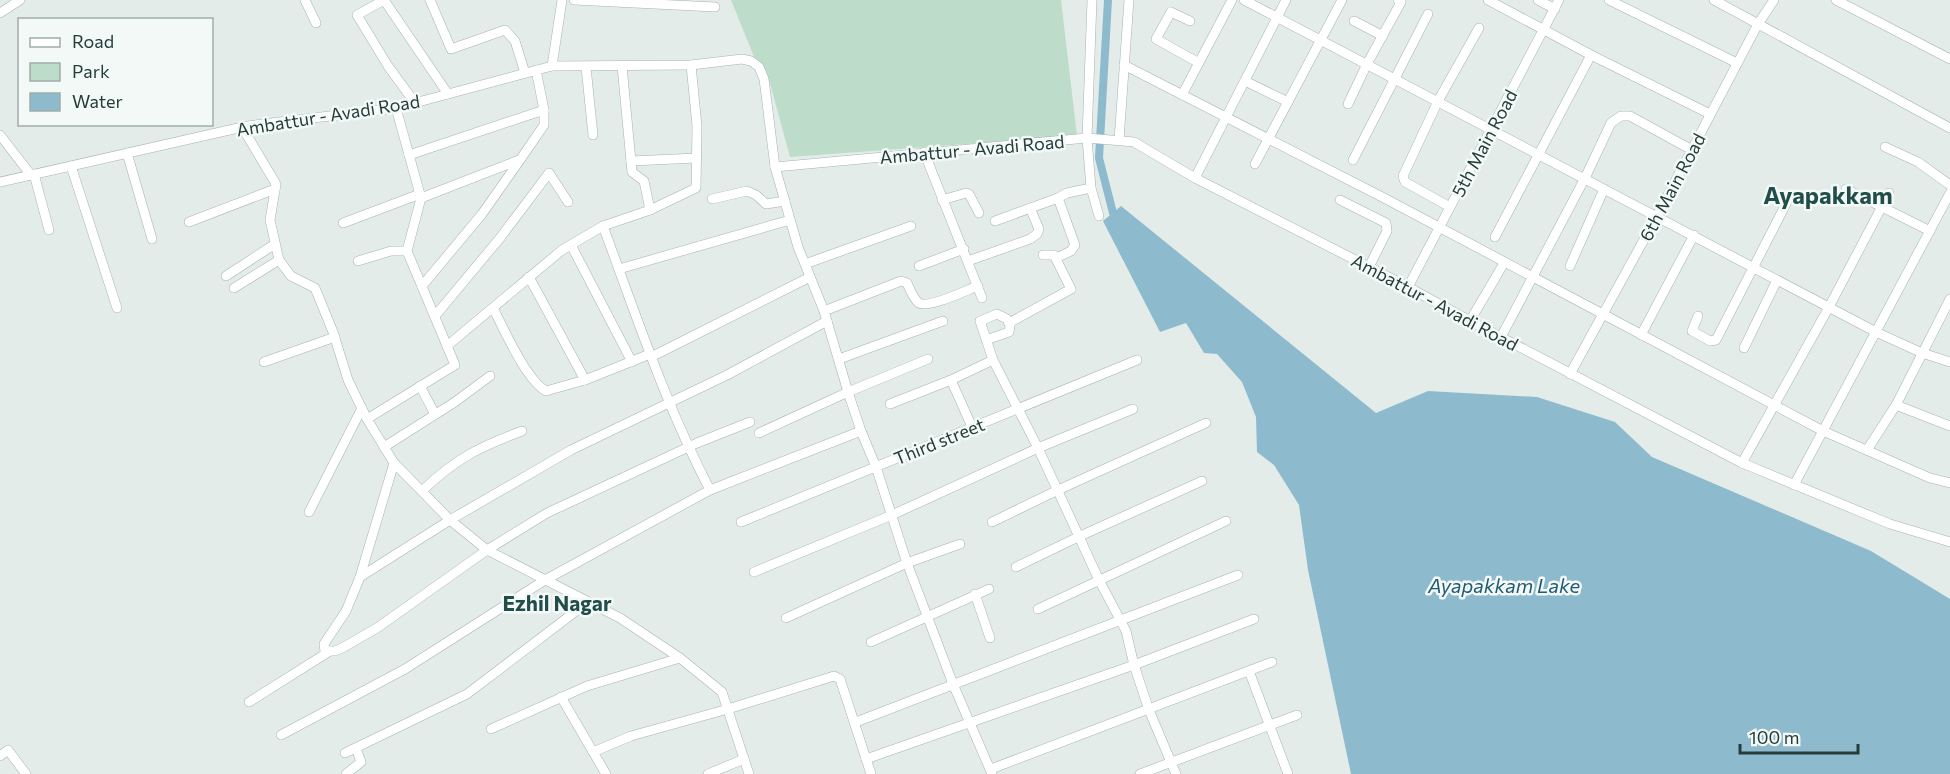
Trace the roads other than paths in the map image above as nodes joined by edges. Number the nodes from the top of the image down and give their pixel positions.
1 (20, 0) edge
2 (305, 0) edge
3 (384, 0) edge
4 (430, 0) edge
5 (562, 0) edge
6 (573, 0) edge
7 (1092, 0) edge
8 (1129, 0) edge
9 (1232, 0) edge
10 (1244, 0) edge
11 (1286, 0) edge
12 (1342, 0) edge
13 (1398, 0) edge
14 (1488, 0) edge
15 (1539, 0) edge
16 (1609, 0) edge
17 (1714, 0) edge
18 (1774, 0) edge
19 (1836, 0) edge
20 (371, 3) edge
21 (1557, 4) edge
22 (715, 7) dead end
23 (0, 13) edge
24 (1428, 14) dead end
25 (1278, 17) junction
26 (1190, 21) dead end
27 (1354, 21) dead end
28 (316, 23) dead end
29 (1758, 24) junction
30 (1479, 28) dead end
31 (1544, 30) junction
32 (1383, 36) junction
33 (1322, 40) junction
34 (1591, 55) junction
35 (1950, 59) edge
36 (1198, 63) junction
37 (1737, 63) junction
38 (1367, 64) junction
39 (691, 65) junction
40 (1124, 65) junction
41 (552, 66) junction
42 (622, 66) junction
43 (586, 67) junction
44 (536, 70) junction
45 (525, 73) junction
46 (1396, 79) junction
47 (1245, 81) junction
48 (448, 94) junction
49 (1182, 95) junction
50 (1438, 101) junction
51 (1288, 102) junction
52 (415, 103) junction
53 (1348, 104) dead end
54 (396, 108) junction
55 (544, 110) junction
56 (1710, 114) junction
57 (1226, 118) junction
58 (242, 127) junction
59 (1950, 128) edge
60 (1491, 129) junction
61 (0, 135) edge
62 (593, 135) dead end
63 (1090, 139) junction
64 (1119, 140) junction
65 (1268, 140) junction
66 (1886, 147) dead end
67 (1692, 150) junction
68 (127, 153) junction
69 (924, 153) junction
70 (1538, 154) junction
71 (409, 155) junction
72 (697, 158) junction
73 (520, 160) junction
74 (1353, 160) dead end
75 (631, 161) junction
76 (1255, 164) dead end
77 (71, 166) junction
78 (775, 167) junction
79 (33, 175) junction
80 (1195, 178) junction
81 (1585, 178) junction
82 (0, 182) edge
83 (1950, 185) edge
84 (1091, 188) junction
85 (275, 189) junction
86 (1604, 189) junction
87 (1846, 189) dead end
88 (1889, 193) dead end
89 (1950, 193) edge
90 (420, 196) junction
91 (1059, 198) junction
92 (712, 199) dead end
93 (942, 200) junction
94 (1340, 200) dead end
95 (1788, 200) dead end
96 (785, 201) junction
97 (568, 202) dead end
98 (1450, 207) junction
99 (1881, 207) junction
100 (1030, 208) junction
101 (650, 210) junction
102 (980, 213) dead end
103 (1099, 216) dead end
104 (1657, 216) junction
105 (790, 220) junction
106 (994, 220) dead end
107 (189, 222) dead end
108 (343, 223) dead end
109 (603, 226) junction
110 (912, 226) dead end
111 (1439, 228) junction
112 (49, 230) dead end
113 (1930, 231) junction
114 (1694, 235) junction
115 (1496, 237) dead end
116 (152, 239) dead end
117 (275, 244) junction
118 (571, 245) junction
119 (964, 249) junction
120 (408, 251) junction
121 (1043, 255) dead end
122 (1056, 258) junction
123 (279, 260) junction
124 (358, 261) dead end
125 (968, 261) junction
126 (1504, 263) junction
127 (805, 264) junction
128 (919, 266) dead end
129 (1570, 266) dead end
130 (1369, 267) junction
131 (1754, 267) junction
132 (619, 269) junction
133 (226, 276) dead end
134 (529, 277) junction
135 (810, 277) junction
136 (1532, 277) junction
137 (1777, 280) junction
138 (422, 286) junction
139 (978, 286) junction
140 (1408, 287) junction
141 (234, 288) dead end
142 (982, 297) dead end
143 (1950, 299) edge
144 (1829, 307) junction
145 (117, 308) dead end
146 (493, 308) junction
147 (824, 310) junction
148 (1603, 314) junction
149 (435, 316) junction
150 (1698, 316) dead end
151 (827, 321) junction
152 (944, 321) dead end
153 (1470, 321) junction
154 (1009, 322) junction
155 (1876, 332) junction
156 (1641, 335) junction
157 (334, 337) junction
158 (1501, 337) junction
159 (986, 340) junction
160 (447, 346) junction
161 (1744, 348) dead end
162 (1922, 354) junction
163 (650, 355) junction
164 (839, 359) junction
165 (928, 359) dead end
166 (993, 360) junction
167 (1137, 360) dead end
168 (264, 362) dead end
169 (632, 362) junction
170 (1950, 362) edge
171 (1570, 374) junction
172 (490, 376) dead end
173 (585, 380) junction
174 (951, 380) junction
175 (420, 386) junction
176 (848, 392) junction
177 (669, 402) junction
178 (890, 404) dead end
179 (1774, 405) junction
180 (1896, 405) junction
181 (362, 408) junction
182 (1017, 409) junction
183 (1133, 409) dead end
184 (435, 414) junction
185 (366, 419) junction
186 (750, 422) dead end
187 (1206, 423) dead end
188 (1950, 426) edge
189 (972, 428) junction
190 (522, 431) dead end
191 (861, 431) junction
192 (1823, 431) junction
193 (759, 433) dead end
194 (384, 447) junction
195 (688, 447) junction
196 (1038, 448) junction
197 (1867, 450) junction
198 (394, 463) junction
199 (1742, 463) junction
200 (876, 467) junction
201 (1202, 482) dead end
202 (1950, 483) edge
203 (1794, 485) junction
204 (710, 490) junction
205 (1058, 490) junction
206 (422, 491) junction
207 (309, 512) dead end
208 (892, 515) junction
209 (450, 520) junction
210 (1226, 521) dead end
211 (741, 522) dead end
212 (992, 522) dead end
213 (1078, 537) junction
214 (1950, 543) edge
215 (960, 544) dead end
216 (487, 550) junction
217 (907, 563) junction
218 (1016, 567) dead end
219 (754, 572) dead end
220 (1238, 575) dead end
221 (360, 577) junction
222 (545, 580) junction
223 (1099, 580) junction
224 (989, 589) dead end
225 (975, 594) junction
226 (588, 602) junction
227 (1038, 609) dead end
228 (927, 616) junction
229 (786, 618) dead end
230 (1254, 619) dead end
231 (1120, 620) junction
232 (990, 638) dead end
233 (871, 642) dead end
234 (330, 651) junction
235 (680, 658) junction
236 (1272, 662) dead end
237 (1134, 665) junction
238 (1249, 671) junction
239 (953, 684) junction
240 (561, 697) junction
241 (249, 702) dead end
242 (728, 709) junction
243 (1149, 710) junction
244 (1297, 715) dead end
245 (856, 722) junction
246 (969, 723) junction
247 (1270, 726) junction
248 (491, 729) dead end
249 (280, 735) dead end
250 (356, 748) junction
251 (594, 752) junction
252 (345, 753) dead end
253 (0, 756) edge
254 (744, 759) junction
255 (866, 759) junction
256 (1172, 762) junction
257 (992, 772) edge
258 (26, 774) edge
259 (346, 774) edge
260 (606, 774) edge
261 (708, 774) edge
262 (749, 774) edge
263 (871, 774) edge
264 (1140, 774) edge
265 (1176, 774) edge
266 (1288, 774) edge

1 - 23 street
2 - 28 street
3 - 20 street
3 - 48 street
4 - 45 street
5 - 41 street
6 - 22 street
7 - 63 street
8 - 40 street
9 - 36 street
10 - 25 street
11 - 25 street
12 - 33 street
13 - 32 street
14 - 31 street
15 - 21 street
16 - 37 street
17 - 29 street
18 - 29 street, 6th Main Road
19 - 35 street
20 - 52 street
21 - 31 street, 5th Main Road
24 - 46 street
25 - 33 street
25 - 47 street
26 - 36 street
27 - 32 street
29 - 37 street, 6th Main Road
29 - 59 street
30 - 50 street
31 - 34 street
31 - 60 street, 5th Main Road
32 - 38 street
33 - 38 street
33 - 51 street
34 - 56 street
34 - 70 street
36 - 49 street
37 - 56 street, 6th Main Road
38 - 46 street
38 - 53 street
39 - 42 street, Ambattur - Avadi Road
39 - 72 street
39 - 78 street, Ambattur - Avadi Road
40 - 49 street
40 - 64 street
41 - 43 street, Ambattur - Avadi Road
41 - 44 street, Ambattur - Avadi Road
42 - 43 street, Ambattur - Avadi Road
42 - 75 street
43 - 62 street
44 - 45 street, Ambattur - Avadi Road
44 - 55 street
45 - 48 street, Ambattur - Avadi Road
46 - 50 street
46 - 74 street
47 - 51 street
47 - 57 street
48 - 52 street, Ambattur - Avadi Road
49 - 57 street
50 - 60 street
50 - 98 street
51 - 65 street
52 - 54 street, Ambattur - Avadi Road
54 - 58 street, Ambattur - Avadi Road
54 - 71 street
55 - 71 street
55 - 73 street
56 - 67 street, 6th Main Road
57 - 65 street
57 - 80 street
58 - 68 street, Ambattur - Avadi Road
58 - 85 street
60 - 70 street
60 - 98 street, 5th Main Road
61 - 79 street
63 - 64 street, Ambattur - Avadi Road
63 - 69 street, Ambattur - Avadi Road
63 - 84 street
64 - 80 street, Ambattur - Avadi Road
65 - 76 street
65 - 111 street
66 - 83 street
67 - 81 street
67 - 104 street, 6th Main Road
68 - 77 street, Ambattur - Avadi Road
68 - 116 street
69 - 78 street, Ambattur - Avadi Road
69 - 93 street
70 - 81 street
70 - 115 street
71 - 90 street
72 - 75 street
72 - 101 street
73 - 90 street
73 - 138 street
75 - 101 street
77 - 79 street, Ambattur - Avadi Road
77 - 145 street
78 - 96 street
79 - 82 street, Ambattur - Avadi Road
79 - 112 street
80 - 130 street, Ambattur - Avadi Road
81 - 86 street
81 - 136 street
84 - 91 street
84 - 103 street
85 - 107 street
85 - 117 street
86 - 104 street
86 - 129 street
87 - 99 street
88 - 99 street
89 - 113 street
90 - 108 street
90 - 120 street
91 - 100 street
91 - 122 street
92 - 96 street
93 - 102 street
93 - 119 street
94 - 130 street
95 - 131 street
96 - 105 street
97 - 149 street
98 - 111 street, 5th Main Road
99 - 113 street
99 - 144 street
100 - 106 street
100 - 125 street
101 - 109 street
104 - 114 street
104 - 148 street, 6th Main Road
105 - 127 street
105 - 132 street
109 - 118 street
109 - 132 street
110 - 127 street
111 - 126 street
111 - 140 street, 5th Main Road
113 - 155 street
114 - 131 street
114 - 156 street
117 - 123 street
117 - 133 street
118 - 134 street
118 - 169 street
119 - 125 street
119 - 128 street
120 - 124 street
120 - 138 street
121 - 122 street
122 - 154 street
123 - 141 street
123 - 157 street
125 - 139 street
126 - 136 street
126 - 153 street
127 - 135 street
130 - 140 street, Ambattur - Avadi Road
131 - 137 street
131 - 150 street
132 - 163 street
134 - 146 street
134 - 173 street
135 - 147 street
135 - 163 street
136 - 148 street
136 - 158 street
137 - 144 street
137 - 161 street
138 - 149 street
139 - 142 street
139 - 147 street
140 - 153 street, Ambattur - Avadi Road
143 - 162 street
144 - 155 street
144 - 179 street
146 - 160 street
146 - 173 street
147 - 151 street
148 - 156 street
148 - 171 street, 6th Main Road
149 - 160 street
151 - 164 street
151 - 177 street
152 - 164 street
153 - 158 street, Ambattur - Avadi Road
154 - 159 street
154 - 159 street
155 - 162 street
155 - 192 street
156 - 179 street
157 - 168 street
157 - 181 street
158 - 171 street, Ambattur - Avadi Road
159 - 166 street
160 - 175 street
162 - 170 street
162 - 180 street
163 - 169 street
163 - 177 street
164 - 176 street
165 - 176 street
166 - 174 street
166 - 182 street
167 - 182 street, Third street
169 - 173 street
171 - 199 street, Ambattur - Avadi Road
172 - 184 street
174 - 178 street
174 - 189 street
175 - 184 street
175 - 185 street
176 - 191 street
176 - 193 street
177 - 195 street
177 - 209 street
179 - 192 street
179 - 199 street
180 - 188 street
180 - 197 street
181 - 185 street
181 - 207 street
182 - 189 street, Third street
182 - 196 street
183 - 196 street
184 - 194 street
185 - 194 street
186 - 195 street
187 - 205 street
189 - 200 street, Third street
190 - 206 street
191 - 200 street
191 - 204 street
192 - 197 street
192 - 203 street
194 - 198 street
195 - 204 street
195 - 216 street
196 - 205 street
196 - 208 street
197 - 202 street
198 - 206 street
198 - 221 street
199 - 203 street, Ambattur - Avadi Road
200 - 208 street
200 - 211 street, Third street
201 - 213 street
203 - 214 street, Ambattur - Avadi Road
204 - 222 street
205 - 212 street
205 - 213 street
206 - 209 street
208 - 217 street
208 - 219 street
209 - 216 street
209 - 221 street
210 - 223 street
213 - 218 street
213 - 223 street
215 - 217 street
216 - 222 street
216 - 234 street
217 - 228 street
217 - 229 street
220 - 231 street
221 - 234 street
222 - 226 street
222 - 249 street
223 - 227 street
223 - 231 street
224 - 225 street
225 - 228 street
225 - 232 street
226 - 235 street
226 - 250 street
228 - 233 street
228 - 239 street
230 - 237 street
231 - 237 street
231 - 239 street
234 - 241 street
235 - 240 street
235 - 242 street
236 - 238 street
237 - 243 street
237 - 246 street
238 - 243 street
238 - 247 street
239 - 245 street
239 - 246 street
240 - 248 street
240 - 251 street
242 - 245 street
242 - 251 street
242 - 254 street
243 - 256 street
243 - 257 street
244 - 247 street
245 - 255 street
246 - 255 street
246 - 257 street
247 - 256 street
247 - 266 street
250 - 252 street
250 - 259 street
251 - 260 street
253 - 258 street
254 - 261 street
254 - 262 street
255 - 263 street
256 - 264 street
256 - 265 street

